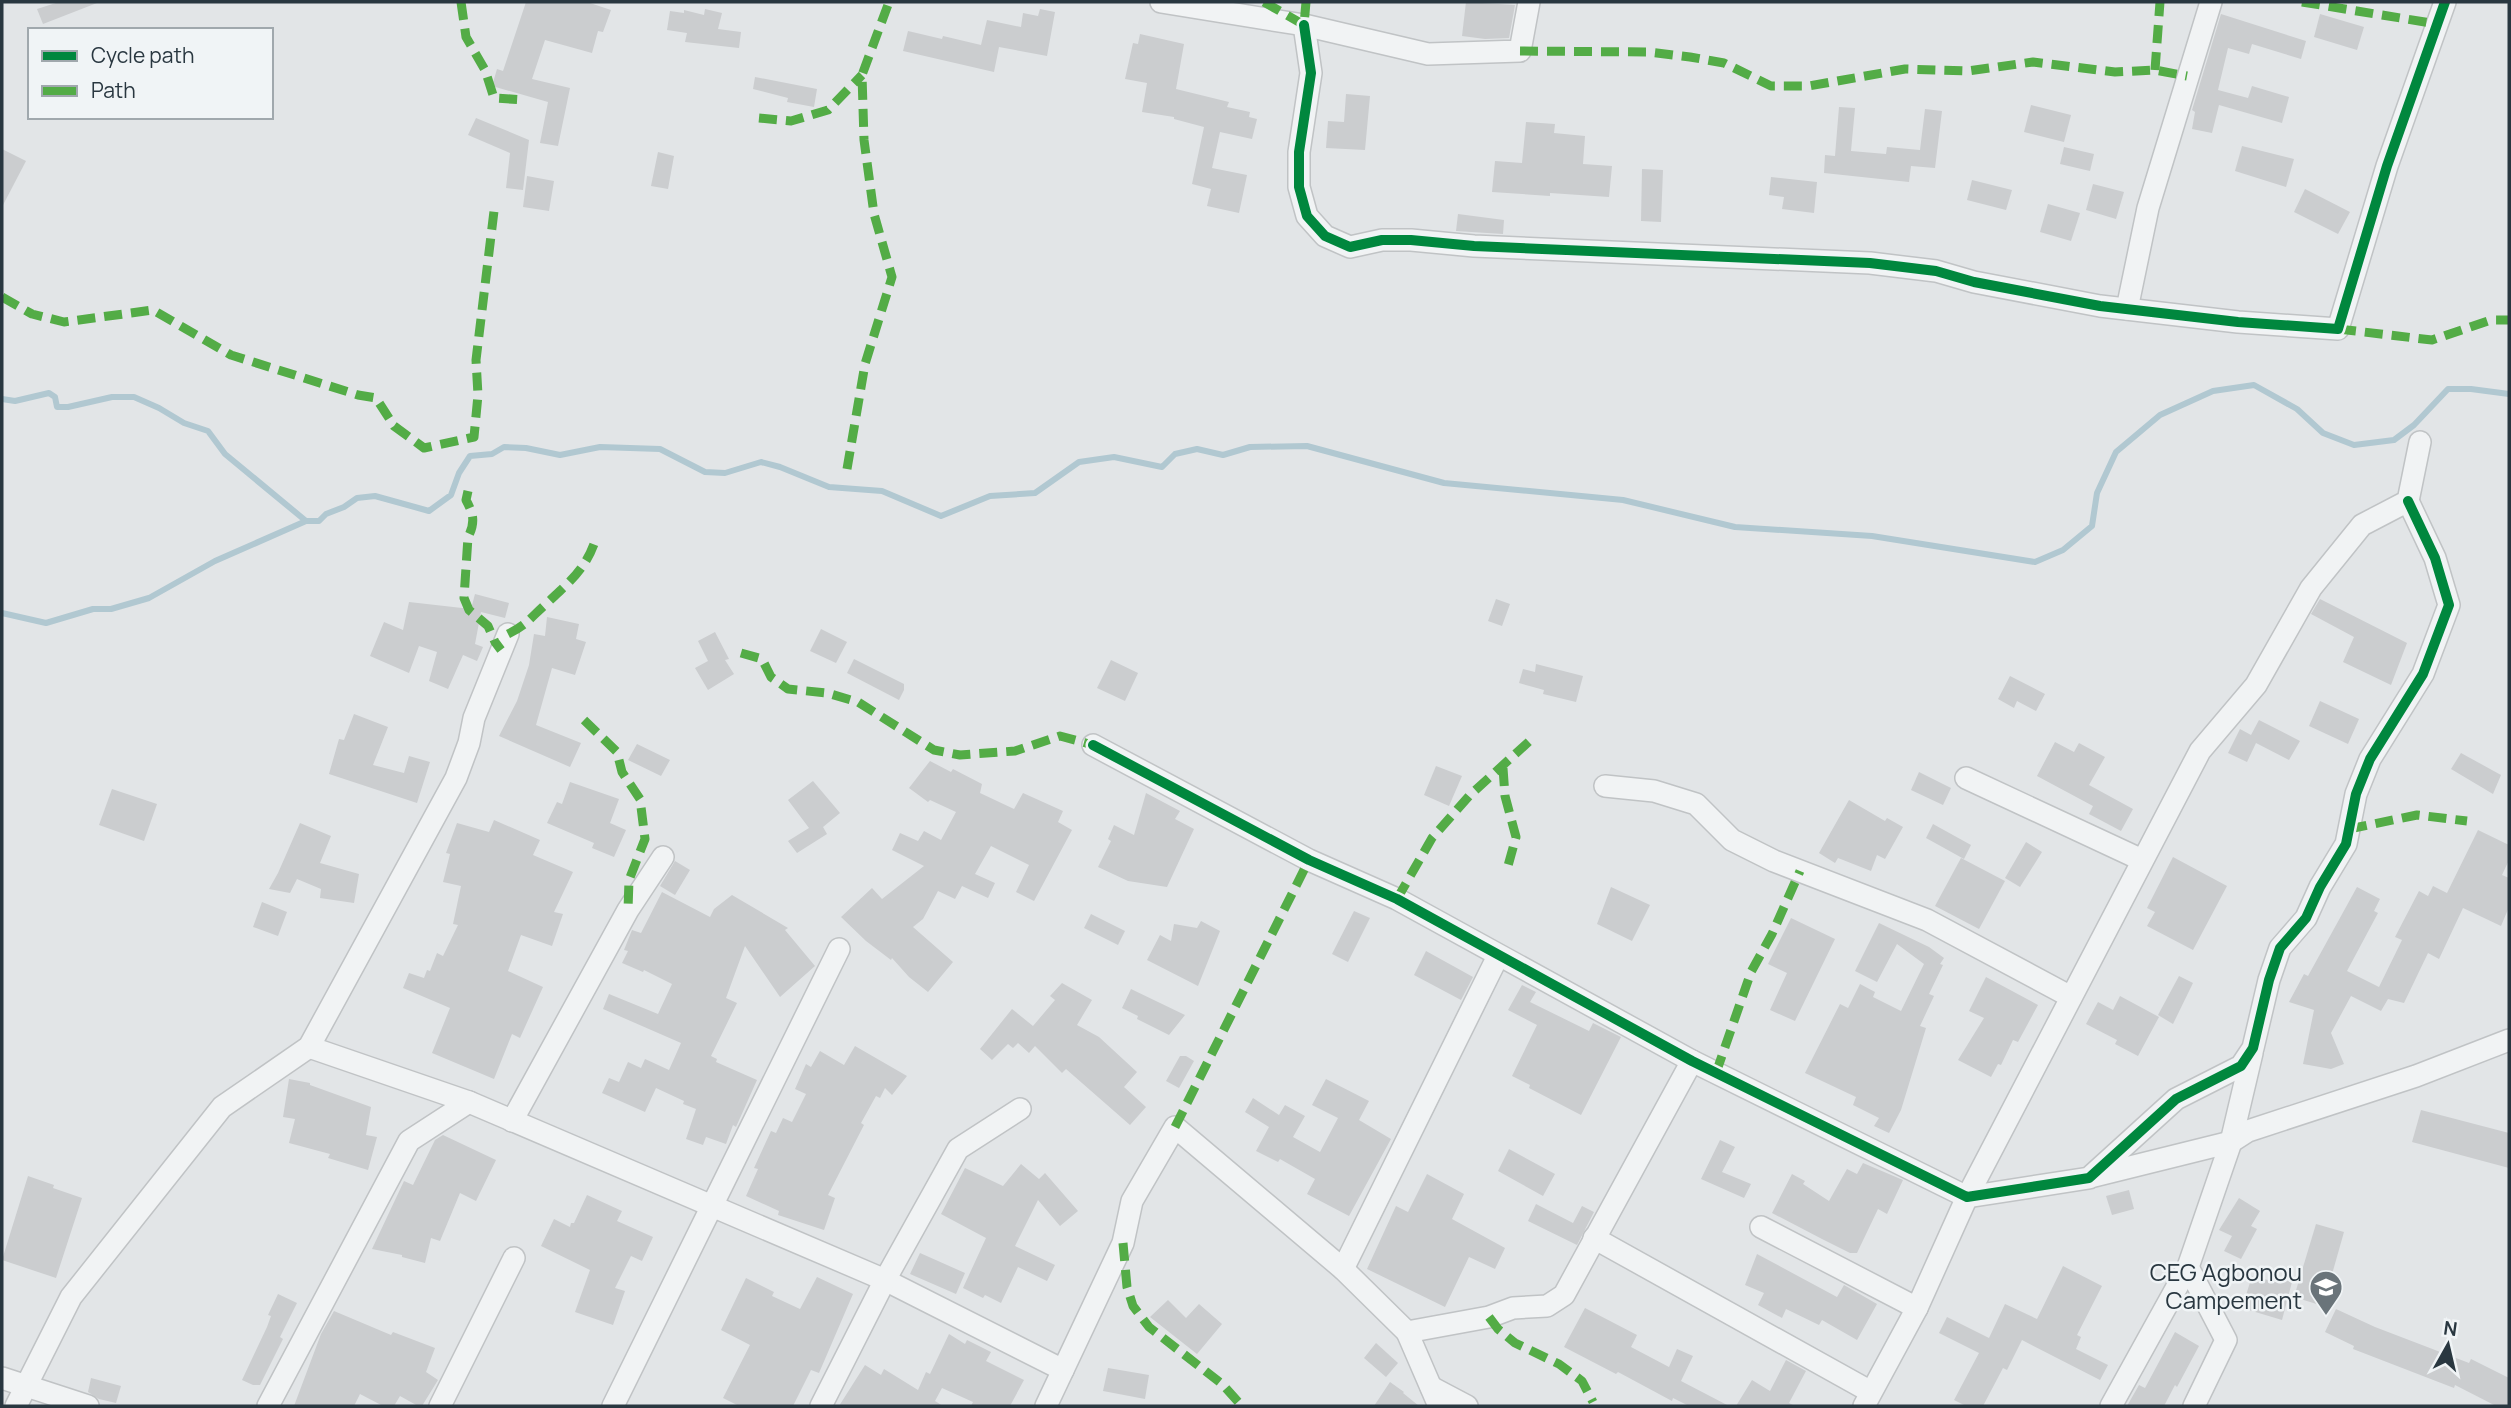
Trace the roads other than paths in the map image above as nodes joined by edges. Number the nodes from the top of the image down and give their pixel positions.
1 (1161, 2) edge
2 (1529, 2) edge
3 (2211, 2) edge
4 (2445, 2) edge
5 (1304, 25) junction
6 (2127, 309) junction
7 (2420, 442) dead end
8 (2408, 501) junction
9 (508, 634) dead end
10 (1093, 745) dead end
11 (1966, 778) dead end
12 (1605, 786) dead end
13 (663, 857) dead end
14 (2143, 860) junction
15 (839, 949) dead end
16 (1498, 956) junction
17 (2071, 997) junction
18 (2509, 1040) edge
19 (309, 1047) junction
20 (2253, 1048) junction
21 (1692, 1061) junction
22 (469, 1102) junction
23 (1020, 1109) dead end
24 (512, 1121) junction
25 (2231, 1142) junction
26 (2089, 1178) junction
27 (1967, 1197) junction
28 (711, 1207) junction
29 (1761, 1227) dead end
30 (1594, 1238) junction
31 (514, 1258) dead end
32 (2188, 1267) junction
33 (1343, 1269) junction
34 (885, 1280) junction
35 (1917, 1307) junction
36 (1407, 1332) junction
37 (1063, 1370) junction
38 (2, 1378) edge
39 (26, 1386) junction
40 (1435, 1397) edge
41 (1867, 1399) edge
42 (16, 1406) edge
43 (88, 1406) edge
44 (268, 1406) edge
45 (440, 1406) edge
46 (613, 1406) edge
47 (821, 1406) edge
48 (1046, 1406) edge
49 (1467, 1406) edge
50 (2110, 1406) edge
51 (2194, 1406) edge

1 - 5 street
2 - 5 street
3 - 6 street
4 - 6 street
5 - 6 street
7 - 8 street
8 - 14 street
8 - 20 street
9 - 19 street
10 - 16 street
11 - 14 street
12 - 17 street
13 - 24 street
14 - 17 street
15 - 28 street
16 - 21 street
16 - 33 street
17 - 27 street
18 - 25 street
19 - 22 street
19 - 39 street
20 - 25 street
20 - 26 street
21 - 27 street
21 - 30 street
22 - 24 street
22 - 44 street
23 - 34 street
24 - 28 street
25 - 26 street
25 - 32 street
26 - 27 street
27 - 35 street
28 - 34 street
28 - 46 street
29 - 35 street
30 - 36 street
30 - 41 street
31 - 45 street
32 - 50 street
32 - 51 street
33 - 36 street
33 - 37 street
34 - 37 street
34 - 47 street
35 - 41 street
36 - 40 street
37 - 48 street
38 - 39 street
39 - 42 street
39 - 43 street
40 - 49 street

